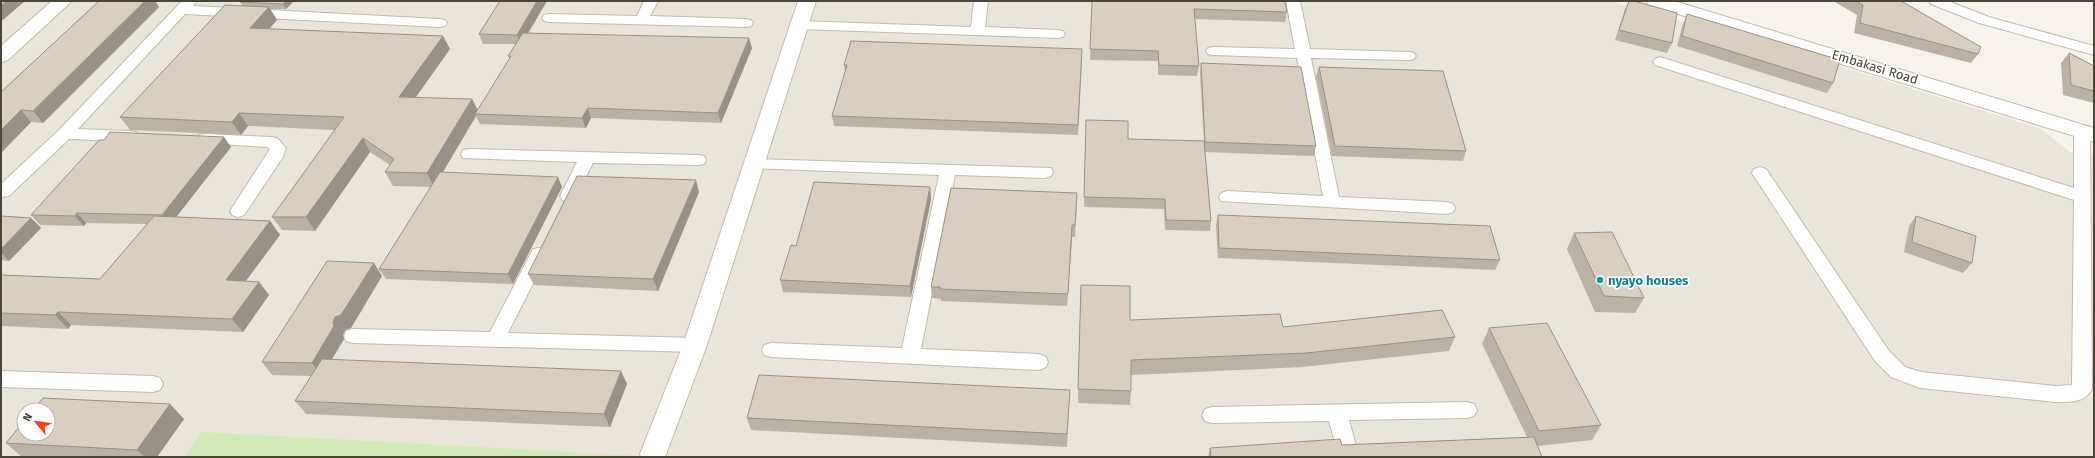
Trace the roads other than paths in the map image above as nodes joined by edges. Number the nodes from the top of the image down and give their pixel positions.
1 (63, 1) edge
2 (651, 1) edge
3 (806, 1) edge
4 (981, 1) edge
5 (1293, 1) edge
6 (1936, 1) edge
7 (1667, 3) edge
8 (186, 6) edge
9 (549, 18) dead end
10 (641, 21) junction
11 (440, 23) dead end
12 (746, 23) dead end
13 (799, 25) junction
14 (978, 30) junction
15 (1058, 34) dead end
16 (1213, 51) dead end
17 (2094, 51) edge
18 (1303, 53) junction
19 (1, 56) edge
20 (1409, 56) dead end
21 (1660, 62) dead end
22 (2088, 133) edge
23 (65, 134) junction
24 (144, 137) edge
25 (192, 139) edge
26 (469, 154) dead end
27 (588, 156) junction
28 (698, 160) dead end
29 (754, 164) junction
30 (948, 169) junction
31 (1045, 172) dead end
32 (1760, 173) dead end
33 (3, 192) dead end
34 (1227, 197) dead end
35 (2082, 197) junction
36 (1332, 202) junction
37 (1447, 208) dead end
38 (238, 210) dead end
39 (560, 213) edge
40 (545, 241) edge
41 (353, 336) dead end
42 (496, 339) junction
43 (695, 345) junction
44 (771, 350) dead end
45 (910, 356) junction
46 (1039, 362) dead end
47 (1, 378) edge
48 (153, 384) dead end
49 (1467, 410) dead end
50 (1337, 412) junction
51 (1212, 415) dead end
52 (653, 454) dead end
53 (1349, 457) edge

1 - 19 street
2 - 10 lane
3 - 13 street
4 - 14 lane
5 - 18 lane
6 - 17 lane
7 - 22 street, Embakasi Road
8 - 11 lane
8 - 23 lane
9 - 10 lane
10 - 12 lane
13 - 14 lane
13 - 29 street
14 - 15 lane
16 - 18 lane
18 - 20 lane
18 - 36 lane
21 - 35 lane
22 - 35 lane
23 - 24 lane
23 - 33 lane
25 - 38 lane
26 - 27 lane
27 - 28 lane
27 - 39 lane
29 - 30 lane
29 - 43 street
30 - 31 lane
30 - 45 lane
32 - 35 lane
34 - 36 lane
36 - 37 lane
40 - 42 lane
41 - 42 lane
42 - 43 lane
43 - 52 street
44 - 45 lane
45 - 46 lane
47 - 48 lane
49 - 50 lane
50 - 51 lane
50 - 53 lane

